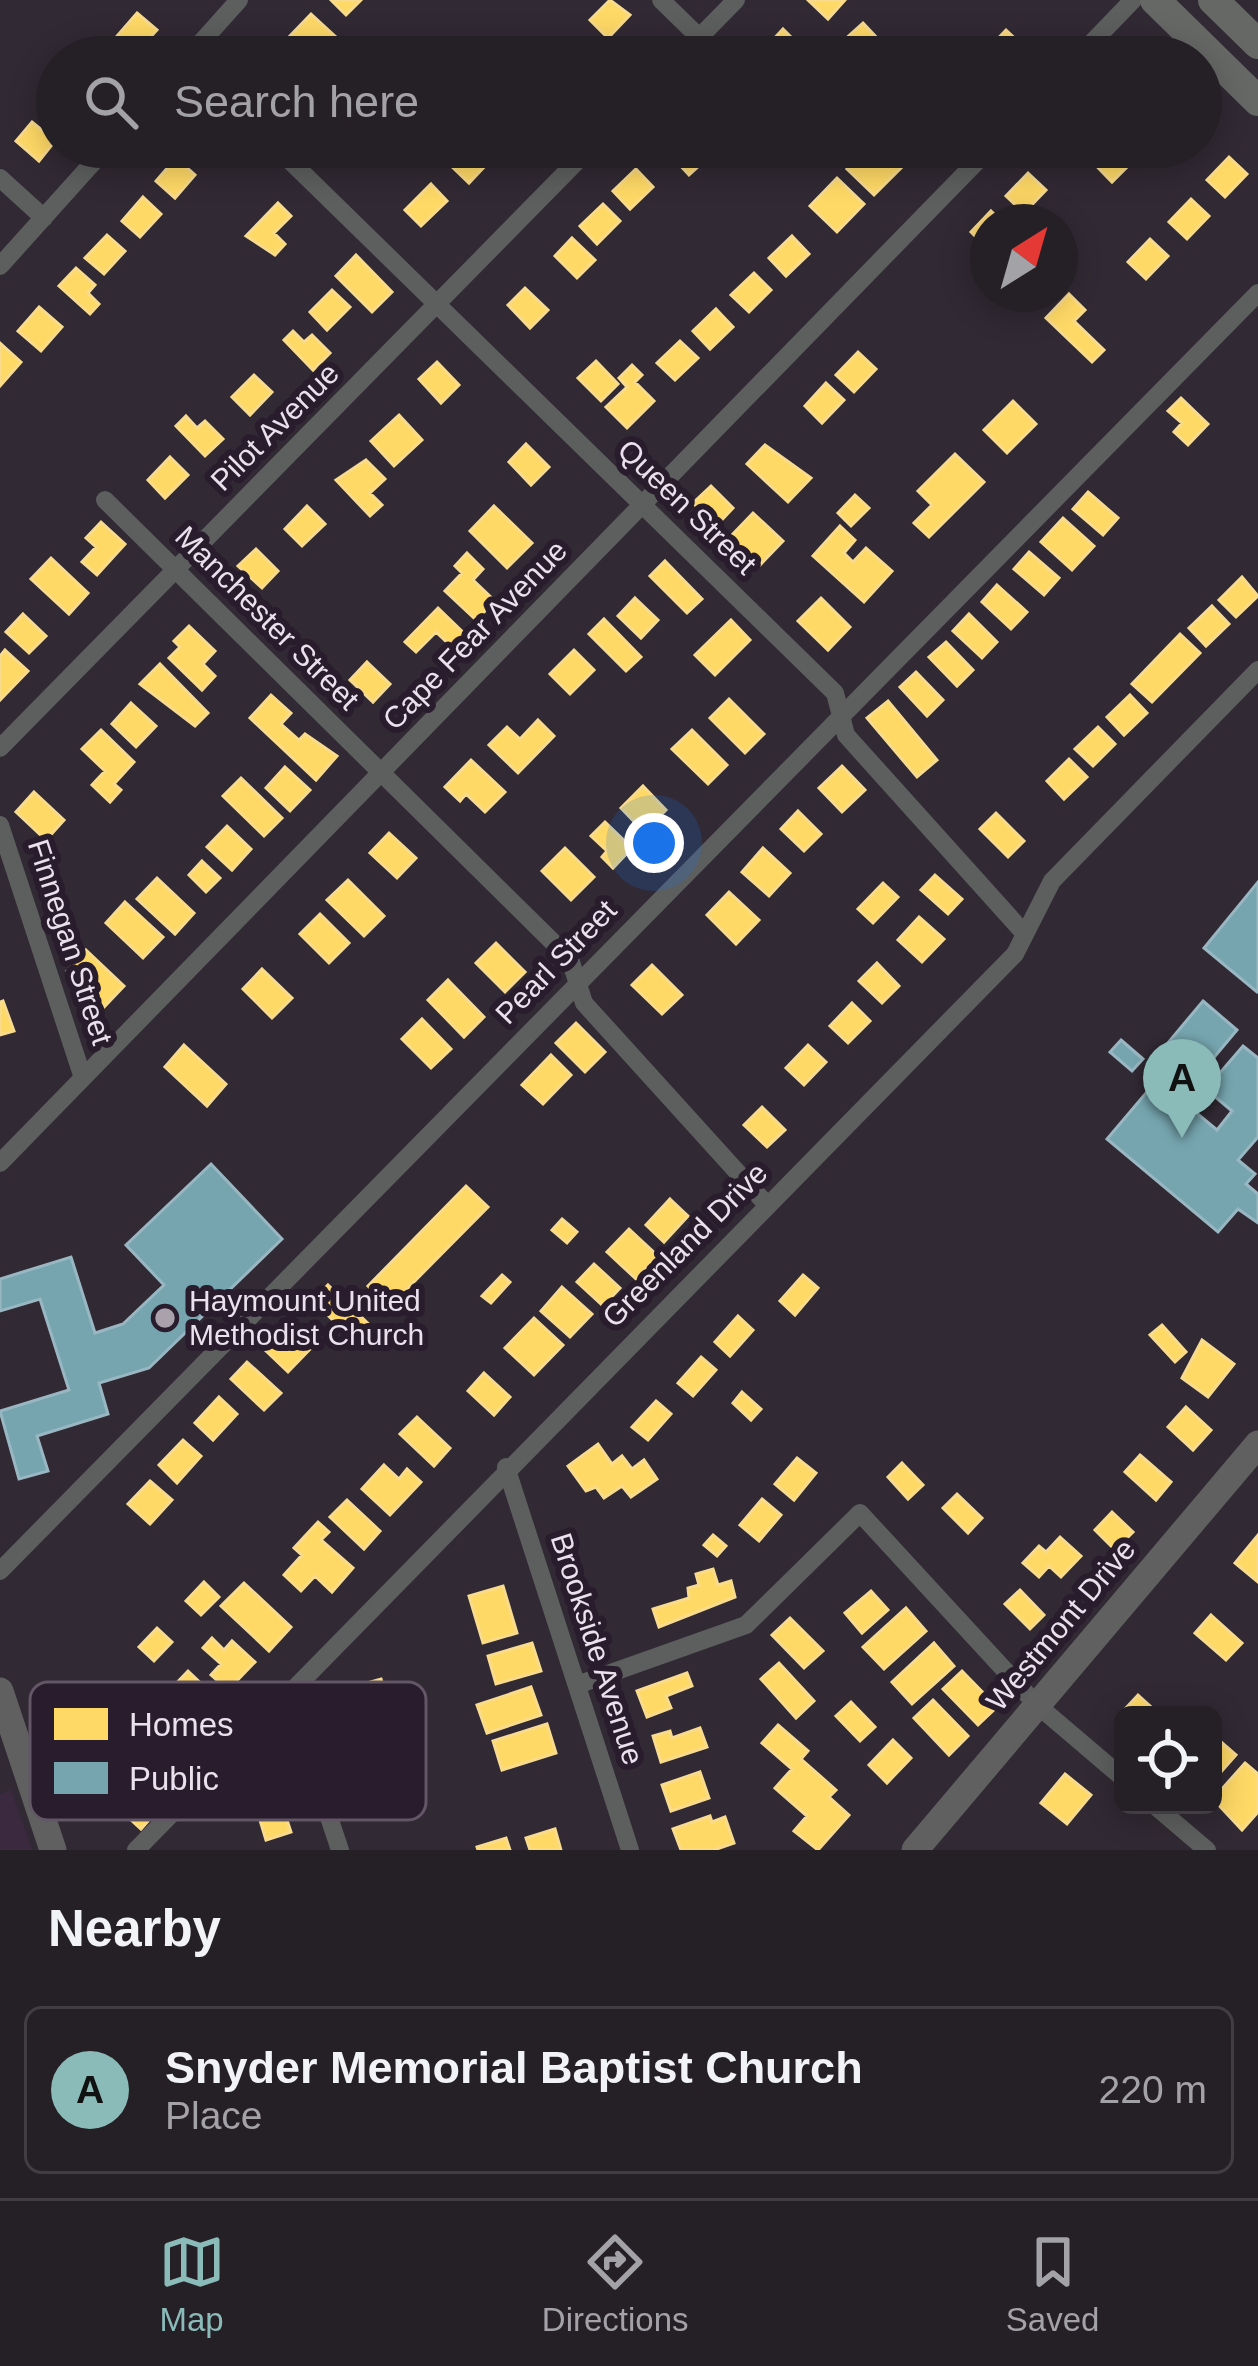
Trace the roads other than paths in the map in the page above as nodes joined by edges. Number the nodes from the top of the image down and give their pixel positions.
1 (239, 0) edge
2 (661, 0) edge
3 (736, 0) edge
4 (1133, 0) edge
5 (1155, 0) edge
6 (1213, 0) edge
7 (207, 36) edge
8 (698, 36) edge
9 (700, 36) edge
10 (1098, 36) edge
11 (1192, 36) edge
12 (1258, 44) edge
13 (1222, 65) edge
14 (1258, 100) edge
15 (88, 168) edge
16 (297, 168) edge
17 (571, 168) edge
18 (971, 168) edge
19 (0, 178) edge
20 (44, 218) junction
21 (0, 266) edge
22 (1258, 293) edge
23 (437, 305) junction
24 (105, 500) dead end
25 (642, 507) junction
26 (176, 570) junction
27 (1258, 670) edge
28 (840, 715) junction
29 (0, 748) edge
30 (382, 774) junction
31 (0, 825) edge
32 (1024, 933) junction
33 (577, 983) junction
34 (83, 1078) junction
35 (0, 1162) edge
36 (768, 1206) junction
37 (1258, 1444) edge
38 (506, 1467) junction
39 (0, 1571) edge
40 (297, 1682) edge
41 (577, 1685) junction
42 (0, 1691) edge
43 (1036, 1704) junction
44 (1114, 1770) edge
45 (30, 1783) edge
46 (1165, 1814) edge
47 (42, 1820) edge
48 (165, 1820) edge
49 (330, 1820) edge
50 (52, 1850) edge
51 (136, 1850) edge
52 (340, 1850) edge
53 (630, 1850) edge
54 (915, 1850) edge
55 (1207, 1850) edge

1 - 7 street
2 - 8 street
3 - 9 street
4 - 10 street
5 - 11 main road
6 - 12 main road
13 - 14 main road
15 - 20 street
16 - 23 street, Queen Street
17 - 23 street, Pilot Avenue
18 - 25 street, Cape Fear Avenue
19 - 20 street
20 - 21 street
22 - 28 street, Pearl Street
23 - 25 street, Queen Street
23 - 26 street, Pilot Avenue
24 - 26 street, Manchester Street
25 - 28 street, Queen Street
25 - 30 street, Cape Fear Avenue
26 - 29 street, Pilot Avenue
26 - 30 street, Manchester Street
27 - 32 street, Greenland Drive
28 - 32 street, Queen Street
28 - 33 street, Pearl Street
30 - 33 street, Manchester Street
30 - 34 street, Cape Fear Avenue
31 - 34 street, Finnegan Street
32 - 36 street, Greenland Drive
33 - 36 street, Manchester Street
33 - 39 street, Pearl Street
34 - 35 street, Cape Fear Avenue
36 - 38 street, Greenland Drive
37 - 43 street, Westmont Drive
38 - 40 street, Greenland Drive
38 - 41 street, Brookside Avenue
41 - 43 street
41 - 53 street, Brookside Avenue
42 - 45 street
43 - 44 street
43 - 54 street, Westmont Drive
46 - 55 street
47 - 50 street
48 - 51 street, Greenland Drive
49 - 52 street

